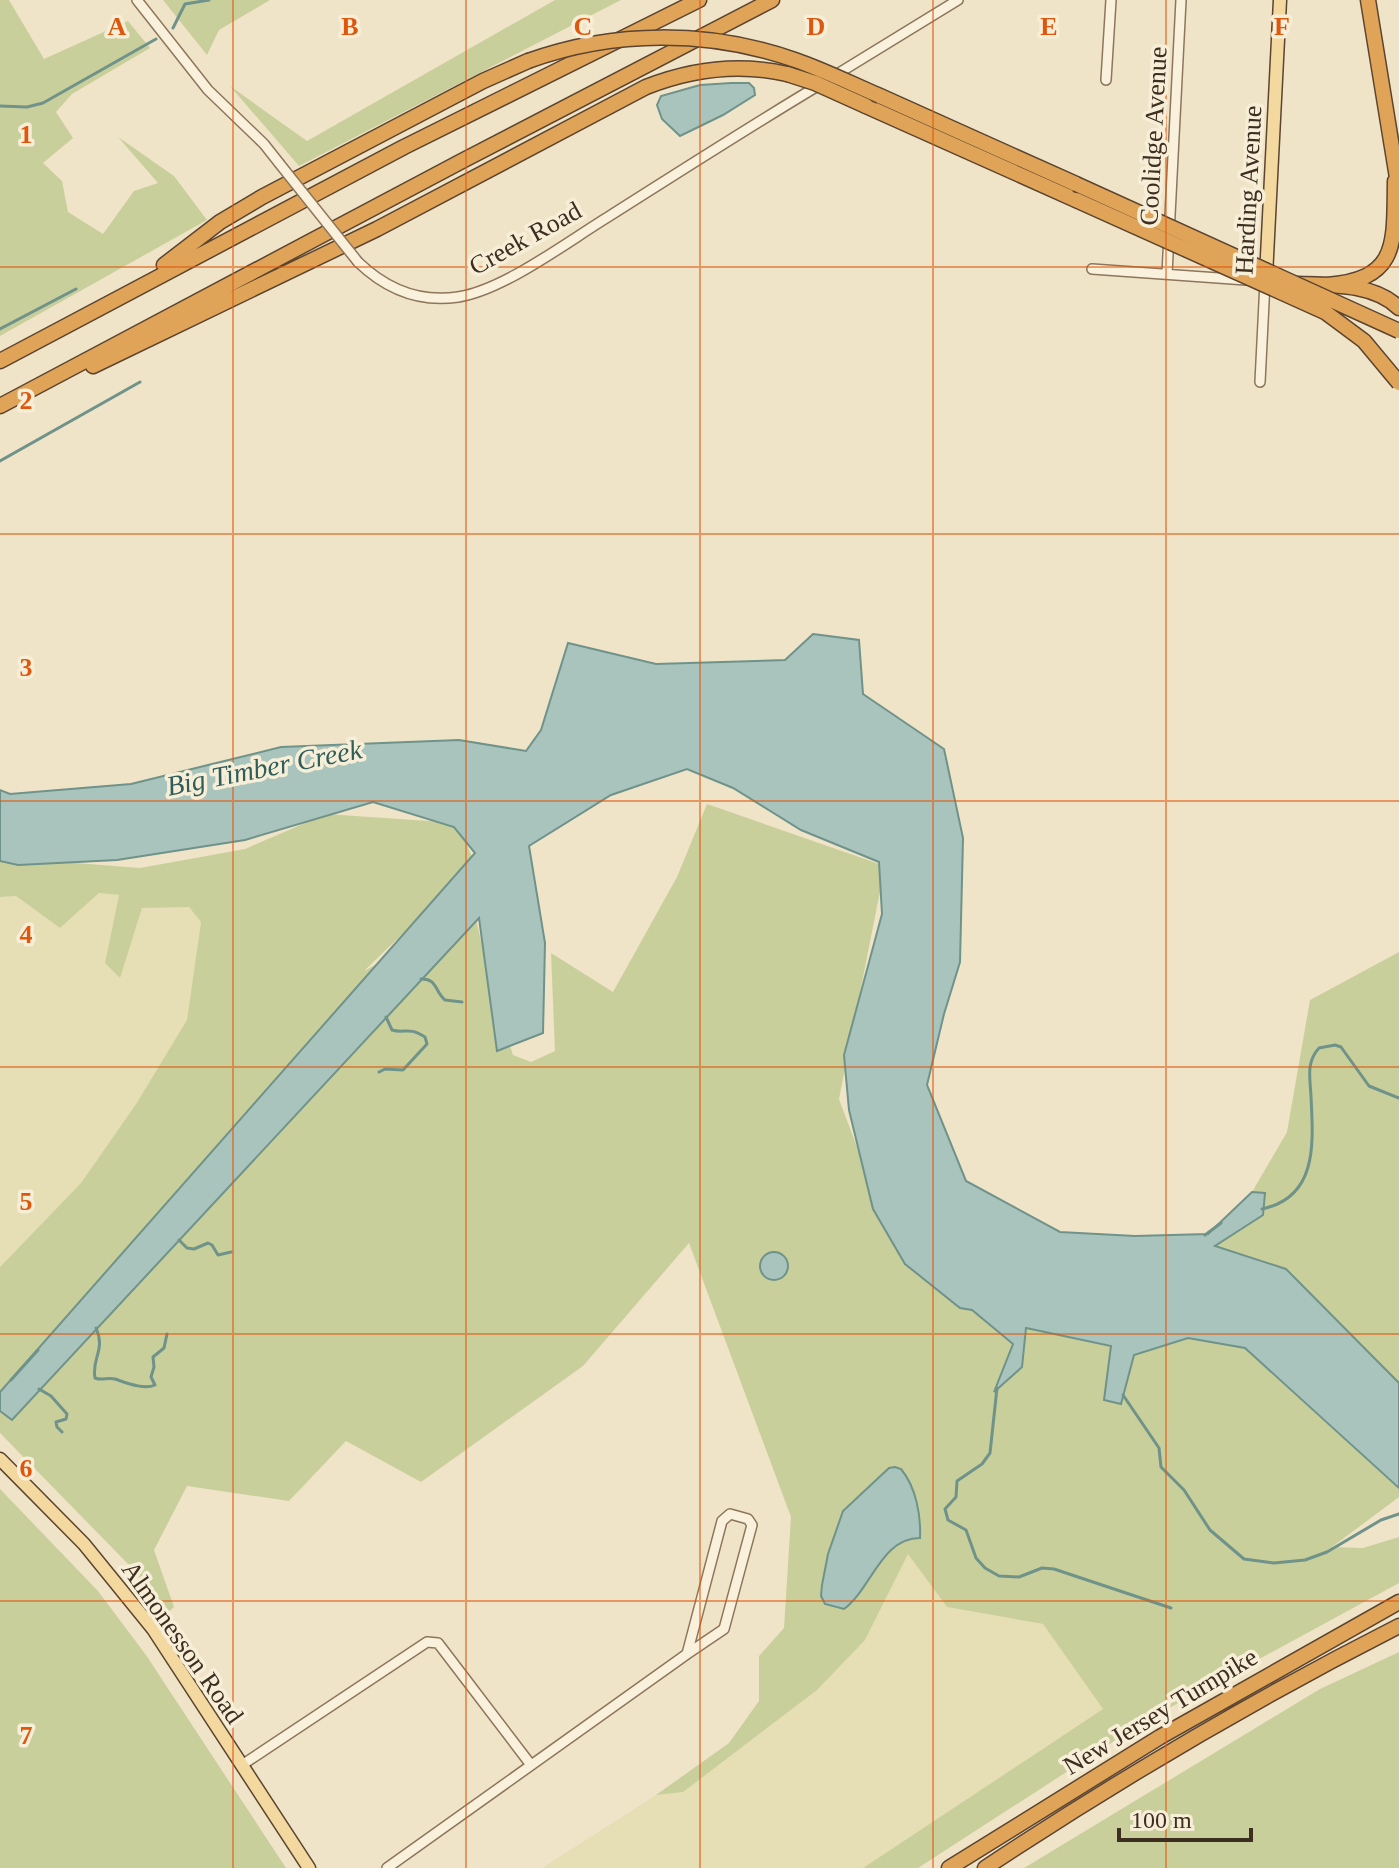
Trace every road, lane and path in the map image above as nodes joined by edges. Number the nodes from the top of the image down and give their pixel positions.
1 (137, 0) edge
2 (772, 0) edge
3 (958, 0) edge
4 (1111, 0) edge
5 (1181, 0) edge
6 (1280, 0) edge
7 (1368, 0) edge
8 (695, 2) edge
9 (1106, 80) dead end
10 (1395, 173) junction
11 (1399, 190) edge
12 (1092, 269) dead end
13 (1167, 274) junction
14 (1265, 282) junction
15 (1327, 285) junction
16 (104, 305) junction
17 (1399, 308) edge
18 (1399, 331) edge
19 (0, 361) edge
20 (1260, 382) dead end
21 (1399, 383) edge
22 (0, 408) edge
23 (0, 1459) edge
24 (1399, 1602) edge
25 (1399, 1626) edge
26 (687, 1654) junction
27 (242, 1765) junction
28 (531, 1765) junction
29 (309, 1868) edge
30 (387, 1868) edge
31 (949, 1868) edge
32 (985, 1868) edge

1 - 3 street, Creek Road, bridge
2 - 22 highway
4 - 9 street
5 - 13 street, Coolidge Avenue
6 - 14 main road, Harding Avenue
7 - 10 highway
8 - 16 highway
10 - 11 highway
10 - 15 highway
12 - 13 street
13 - 14 street
14 - 15 highway
14 - 20 street, Harding Avenue
15 - 17 highway
16 - 18 highway, bridge
16 - 19 highway
21 - 22 highway, bridge
23 - 27 main road, Almonesson Road
24 - 31 highway, New Jersey Turnpike
25 - 32 highway, New Jersey Turnpike
26 - 26 street
26 - 28 street
27 - 28 street
27 - 29 main road, Almonesson Road
28 - 30 street

